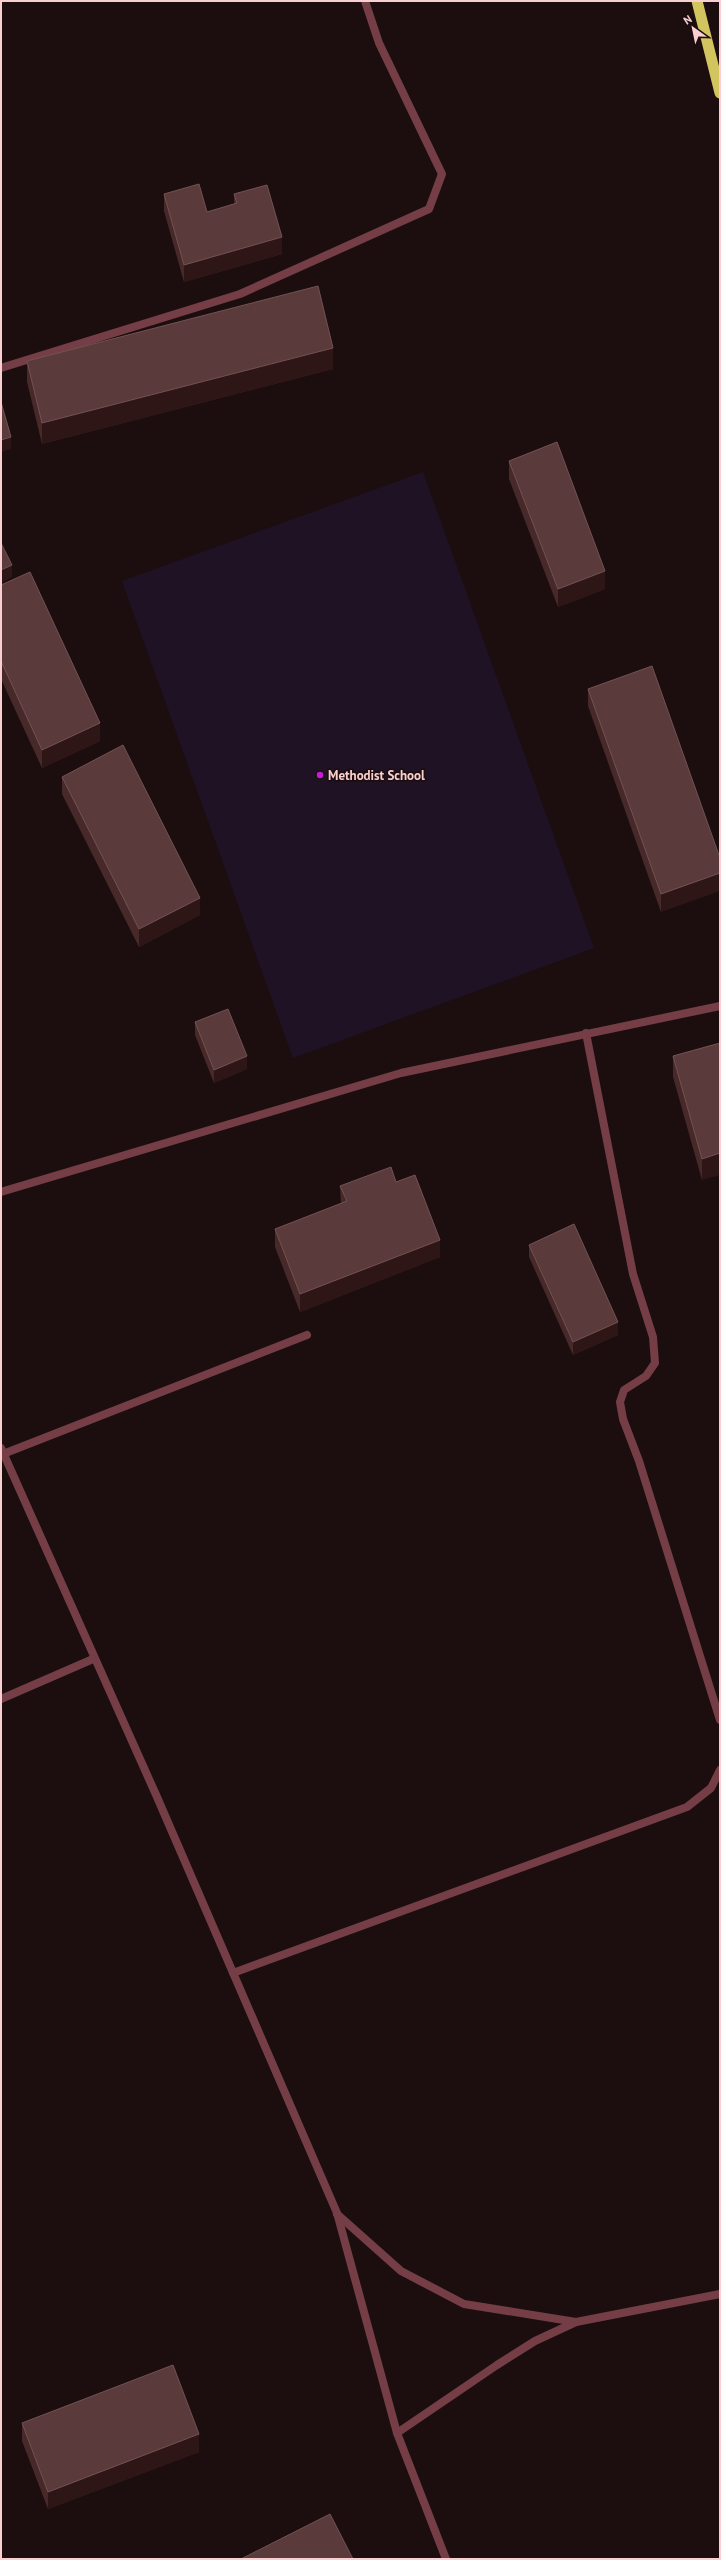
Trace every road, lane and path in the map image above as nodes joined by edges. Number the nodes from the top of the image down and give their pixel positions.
1 (365, 1) edge
2 (696, 1) edge
3 (720, 92) edge
4 (1, 368) edge
5 (720, 1006) edge
6 (586, 1033) junction
7 (1, 1192) edge
8 (307, 1335) dead end
9 (2, 1451) edge
10 (93, 1659) junction
11 (1, 1699) edge
12 (720, 1720) edge
13 (720, 1770) edge
14 (233, 1973) junction
15 (337, 2213) junction
16 (720, 2294) edge
17 (576, 2322) junction
18 (398, 2433) junction
19 (446, 2559) edge

1 - 4 street
2 - 3 highway
5 - 6 street
6 - 7 street
6 - 12 street
8 - 9 street
9 - 10 street
10 - 11 street
10 - 14 street
13 - 14 street
14 - 15 street
15 - 17 street
15 - 18 street
16 - 17 street
17 - 18 street
18 - 19 street

